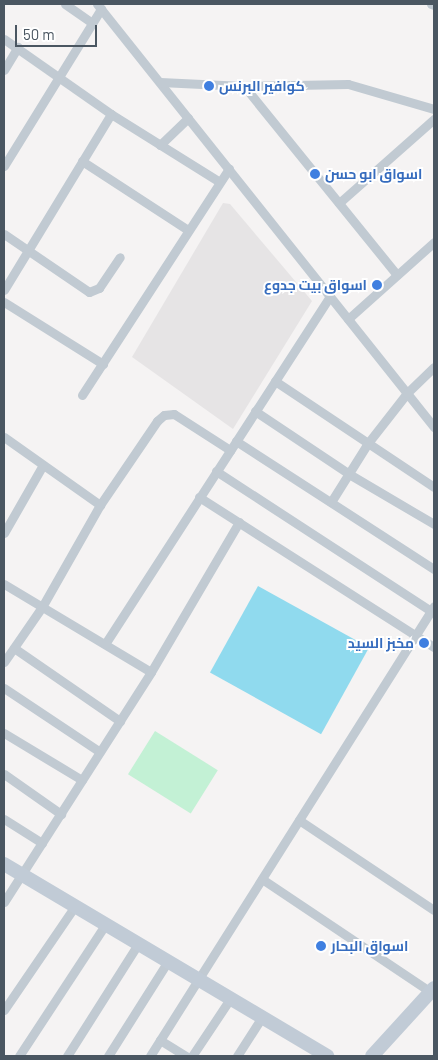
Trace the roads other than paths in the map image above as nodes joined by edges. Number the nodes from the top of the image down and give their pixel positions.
1 (65, 4) edge
2 (99, 6) edge
3 (92, 23) junction
4 (4, 39) edge
5 (18, 47) junction
6 (4, 70) edge
7 (58, 76) junction
8 (160, 82) junction
9 (244, 86) junction
10 (434, 109) edge
11 (111, 114) junction
12 (188, 118) junction
13 (434, 119) edge
14 (160, 145) junction
15 (82, 161) junction
16 (4, 166) edge
17 (228, 169) junction
18 (220, 182) junction
19 (339, 203) junction
20 (188, 230) junction
21 (4, 234) edge
22 (434, 242) edge
23 (28, 250) junction
24 (120, 257) dead end
25 (397, 275) junction
26 (4, 290) edge
27 (330, 296) junction
28 (4, 302) edge
29 (348, 319) junction
30 (103, 364) junction
31 (434, 367) edge
32 (275, 381) junction
33 (407, 393) junction
34 (82, 395) dead end
35 (255, 411) junction
36 (434, 427) edge
37 (4, 437) edge
38 (236, 441) junction
39 (368, 443) junction
40 (230, 450) junction
41 (43, 465) junction
42 (216, 471) junction
43 (349, 474) junction
44 (434, 488) edge
45 (199, 497) junction
46 (331, 502) junction
47 (100, 505) junction
48 (239, 522) junction
49 (434, 524) edge
50 (4, 533) edge
51 (434, 569) edge
52 (4, 584) edge
53 (42, 607) junction
54 (433, 609) edge
55 (416, 635) junction
56 (105, 644) junction
57 (434, 647) edge
58 (14, 648) junction
59 (4, 662) edge
60 (151, 672) junction
61 (4, 688) edge
62 (120, 721) junction
63 (4, 733) edge
64 (100, 752) junction
65 (4, 774) edge
66 (82, 780) junction
67 (61, 814) junction
68 (4, 819) edge
69 (299, 820) junction
70 (42, 843) junction
71 (4, 864) edge
72 (22, 875) junction
73 (262, 879) junction
74 (4, 902) edge
75 (75, 906) junction
76 (434, 910) edge
77 (105, 925) junction
78 (138, 944) junction
79 (168, 961) junction
80 (198, 979) junction
81 (433, 990) edge
82 (230, 999) junction
83 (4, 1010) edge
84 (262, 1018) junction
85 (160, 1040) junction
86 (19, 1056) edge
87 (67, 1056) edge
88 (108, 1056) edge
89 (150, 1056) edge
90 (186, 1056) edge
91 (192, 1056) edge
92 (237, 1056) edge
93 (327, 1056) edge
94 (372, 1056) edge

1 - 3 street
2 - 3 street
2 - 8 street
3 - 7 street
4 - 5 street
5 - 6 street
5 - 7 street
7 - 11 street
7 - 16 street
8 - 9 street
8 - 12 street
9 - 10 street
9 - 19 street
11 - 14 street
11 - 15 street
12 - 14 street
12 - 17 street
13 - 19 street
14 - 18 street
15 - 20 street
15 - 23 street
17 - 18 street
17 - 27 street
18 - 20 street
19 - 25 street
20 - 30 street
21 - 23 street
22 - 25 street
23 - 24 street
23 - 26 street
25 - 29 street
27 - 29 street
27 - 32 street
28 - 30 street
29 - 33 street
30 - 34 street
31 - 33 street
32 - 35 street
32 - 39 street
33 - 36 street
33 - 39 street
35 - 38 street
35 - 43 street
37 - 41 street
38 - 40 street
38 - 46 street
39 - 43 street
39 - 44 street
40 - 42 street
40 - 47 street
41 - 47 street
41 - 50 street
42 - 45 street
42 - 54 street
43 - 46 street
43 - 49 street
45 - 48 street
45 - 56 street
46 - 51 street
47 - 53 street
48 - 55 street
48 - 60 street
52 - 53 street
53 - 56 street
53 - 58 street
54 - 55 street
55 - 57 street
55 - 69 street
56 - 60 street
58 - 59 street
58 - 62 street
60 - 62 street
61 - 64 street
62 - 64 street
63 - 66 street
64 - 66 street
65 - 67 street
66 - 67 street
67 - 70 street
68 - 70 street
69 - 73 street
69 - 76 street
70 - 72 street
71 - 72 street
72 - 74 street
72 - 75 street
73 - 80 street
73 - 81 street
75 - 77 street
75 - 83 street
77 - 78 street
77 - 86 street
78 - 79 street
78 - 87 street
79 - 80 street
79 - 88 street
80 - 82 street
80 - 85 street
81 - 94 street
82 - 84 street
82 - 91 street
84 - 92 street
84 - 93 street
85 - 89 street
85 - 90 street

